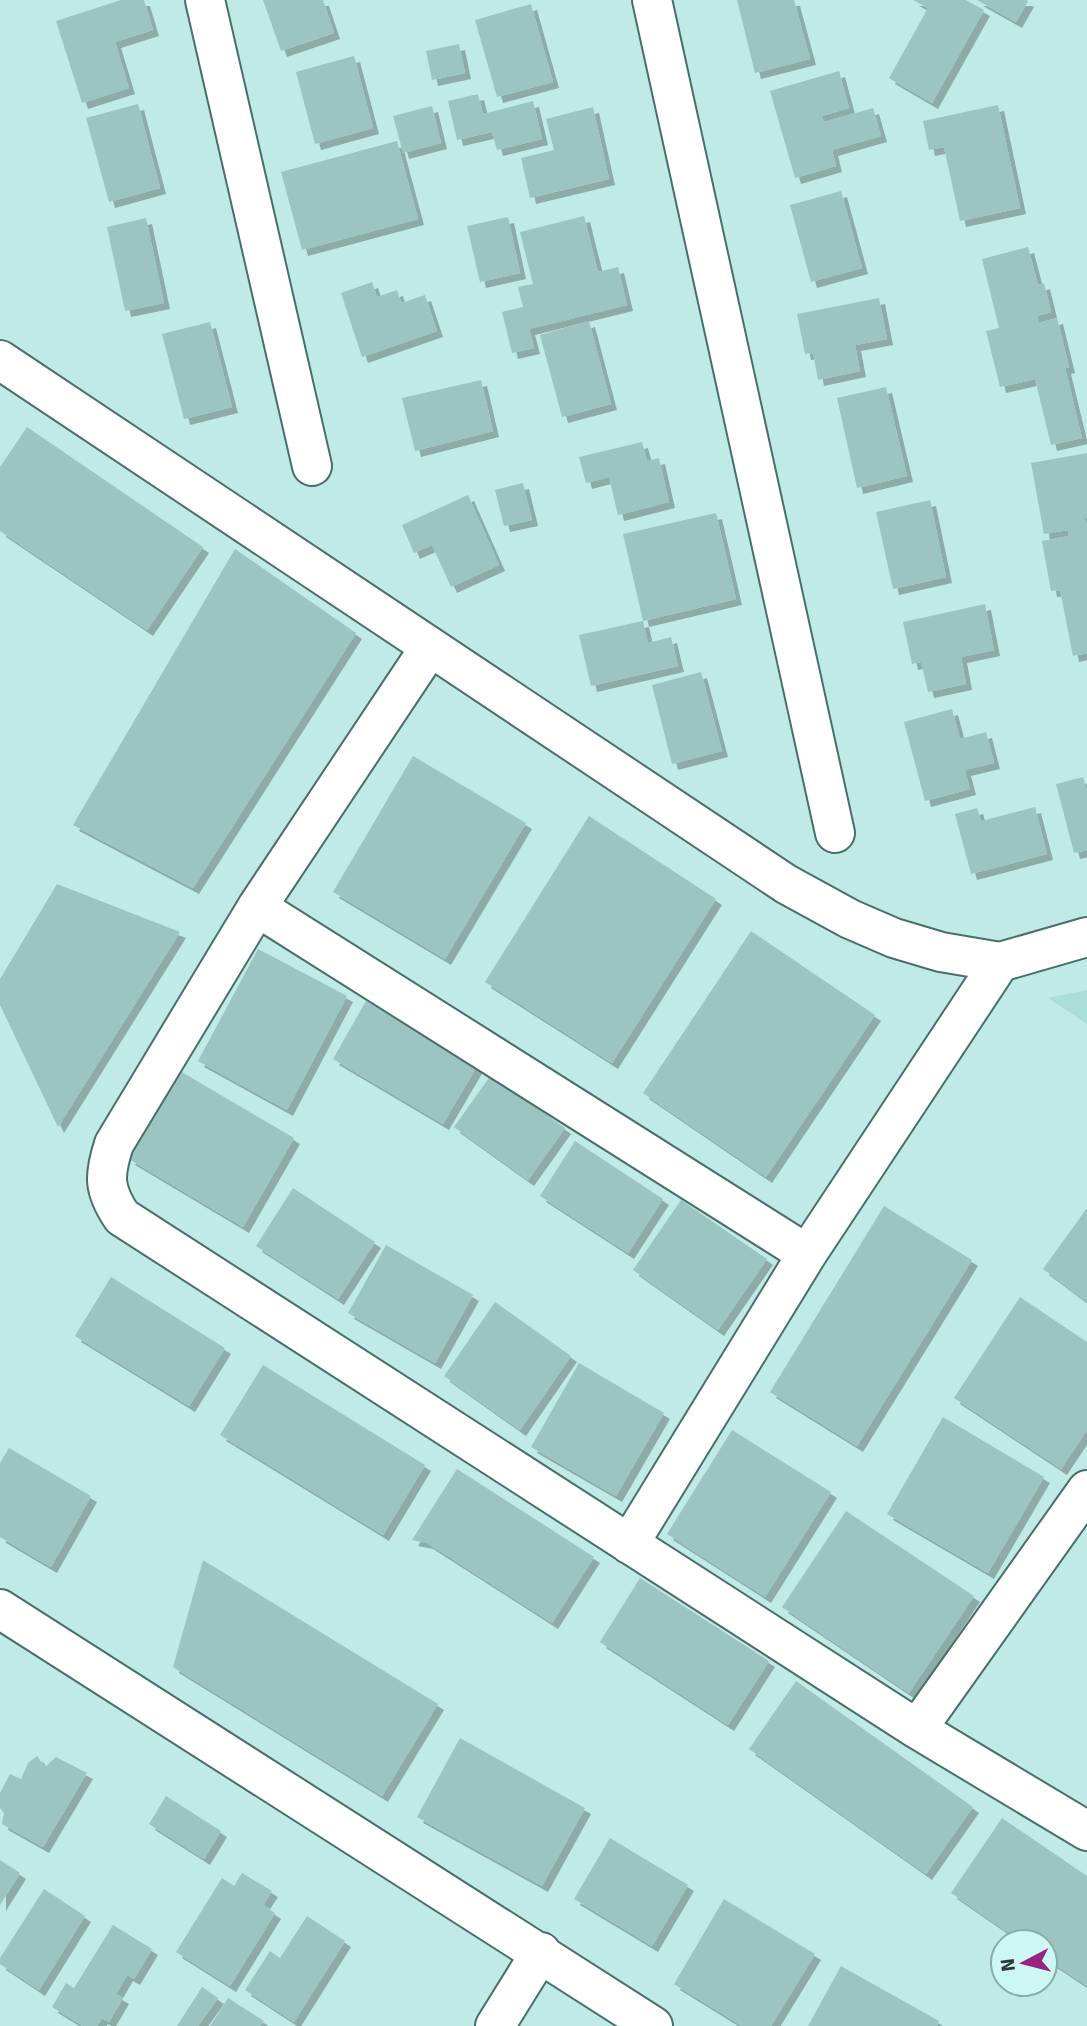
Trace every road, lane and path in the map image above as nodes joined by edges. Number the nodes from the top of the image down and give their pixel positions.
1 (205, 0) edge
2 (652, 0) edge
3 (0, 360) edge
4 (313, 466) dead end
5 (430, 648) junction
6 (835, 833) dead end
7 (257, 907) junction
8 (1087, 937) edge
9 (1000, 962) junction
10 (807, 1254) junction
11 (1087, 1490) edge
12 (629, 1544) junction
13 (0, 1609) edge
14 (916, 1729) junction
15 (1087, 1832) edge
16 (541, 1952) junction
17 (495, 2026) edge
18 (653, 2026) edge

1 - 4 street
2 - 6 street
3 - 5 street
5 - 7 street
5 - 9 street
7 - 10 street
7 - 12 street
8 - 9 street
9 - 10 street
10 - 12 street
11 - 14 street
12 - 14 street
13 - 16 street
14 - 15 street
16 - 17 street
16 - 18 street

